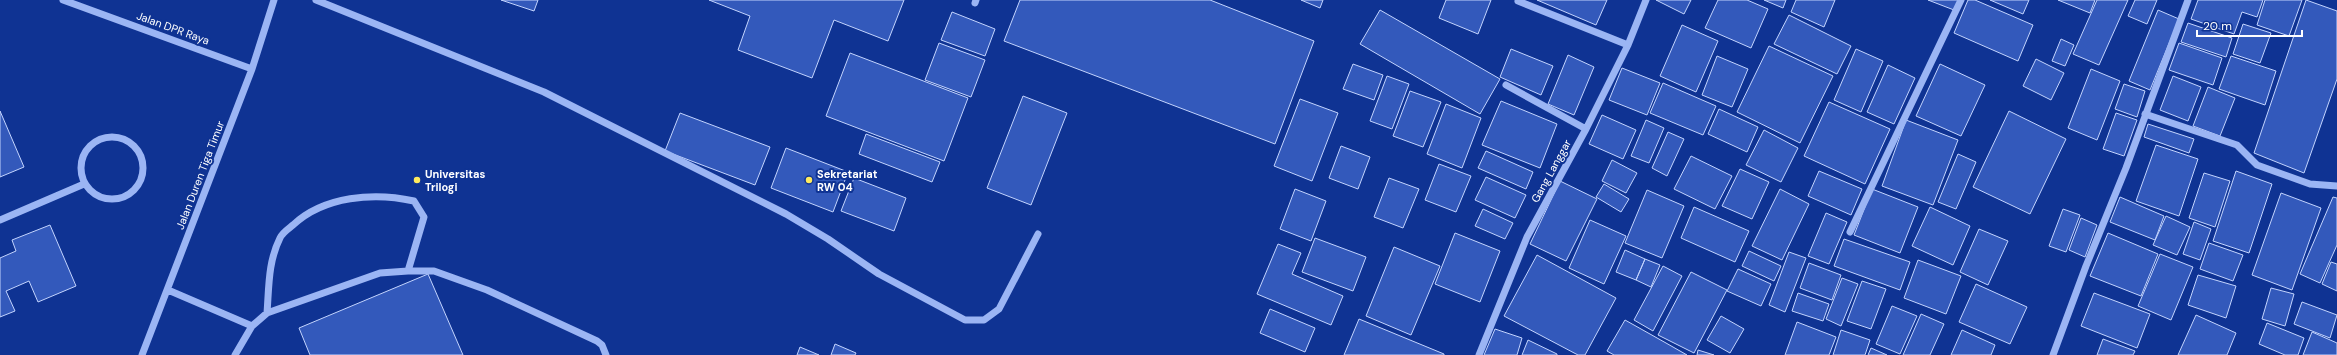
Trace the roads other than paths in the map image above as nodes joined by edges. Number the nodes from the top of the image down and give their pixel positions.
1 (63, 0) edge
2 (274, 0) edge
3 (316, 0) edge
4 (1646, 0) edge
5 (1961, 0) edge
6 (2188, 0) edge
7 (1518, 1) dead end
8 (1628, 45) junction
9 (252, 69) junction
10 (1506, 85) dead end
11 (2146, 114) junction
12 (1586, 129) junction
13 (84, 184) junction
14 (2337, 186) edge
15 (0, 220) edge
16 (1850, 232) dead end
17 (1038, 234) dead end
18 (408, 271) junction
19 (168, 290) junction
20 (267, 313) junction
21 (252, 326) junction
22 (142, 355) edge
23 (235, 355) edge
24 (606, 355) edge
25 (1479, 355) edge
26 (2053, 355) edge

1 - 9 street, Jalan DPR Raya
2 - 9 street, Jalan Duren Tiga Timur
3 - 17 street
4 - 8 street, Gang Langgar
5 - 16 street
6 - 11 street
7 - 8 street
8 - 12 street, Gang Langgar
9 - 19 street, Jalan Duren Tiga Timur
10 - 12 street
11 - 14 street
11 - 26 street
12 - 25 street, Gang Langgar
13 - 13 street
13 - 15 street
18 - 20 street
18 - 20 street
18 - 24 street
19 - 21 street
19 - 22 street, Jalan Duren Tiga Timur
20 - 21 street
21 - 23 street

